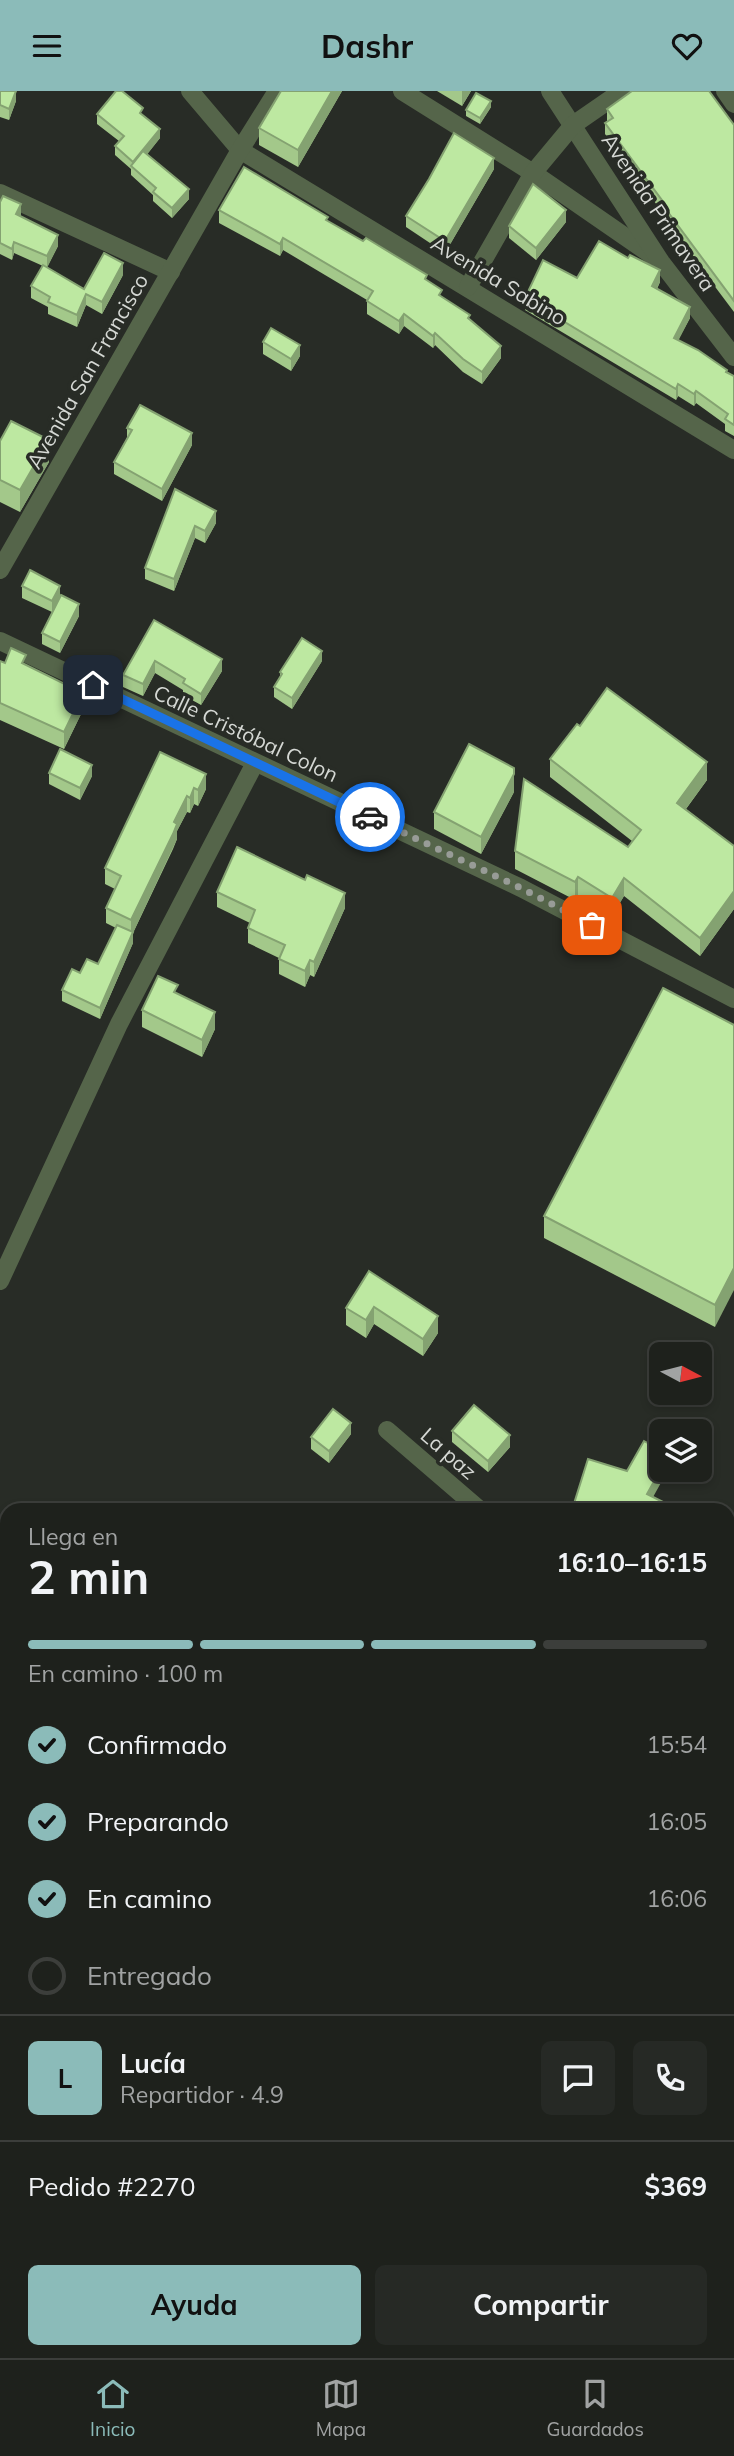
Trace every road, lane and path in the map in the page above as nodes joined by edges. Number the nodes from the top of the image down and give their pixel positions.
1 (190, 91) edge
2 (277, 91) edge
3 (402, 91) edge
4 (550, 91) edge
5 (622, 91) edge
6 (725, 91) edge
7 (734, 104) edge
8 (573, 125) junction
9 (240, 150) junction
10 (533, 173) junction
11 (0, 193) edge
12 (661, 262) junction
13 (171, 272) junction
14 (468, 287) junction
15 (734, 357) edge
16 (734, 450) edge
17 (0, 570) edge
18 (0, 641) edge
19 (255, 762) junction
20 (734, 999) edge
21 (0, 1281) edge
22 (387, 1430) dead end
23 (472, 1503) edge

1 - 9 street, Avenida Sabino
2 - 9 street, Avenida San Francisco
3 - 10 street
4 - 8 street, Avenida Primavera
5 - 8 street
6 - 7 street
8 - 10 street
8 - 12 street, Avenida Primavera
9 - 13 street, Avenida San Francisco
9 - 14 street, Avenida Sabino
10 - 12 street
10 - 14 street
11 - 13 street
12 - 15 street, Avenida Primavera
13 - 17 street, Avenida San Francisco
14 - 16 street, Avenida Sabino
18 - 19 street, Calle Cristóbal Colon
19 - 20 street, Calle Cristóbal Colon
19 - 21 street
22 - 23 street, La paz

